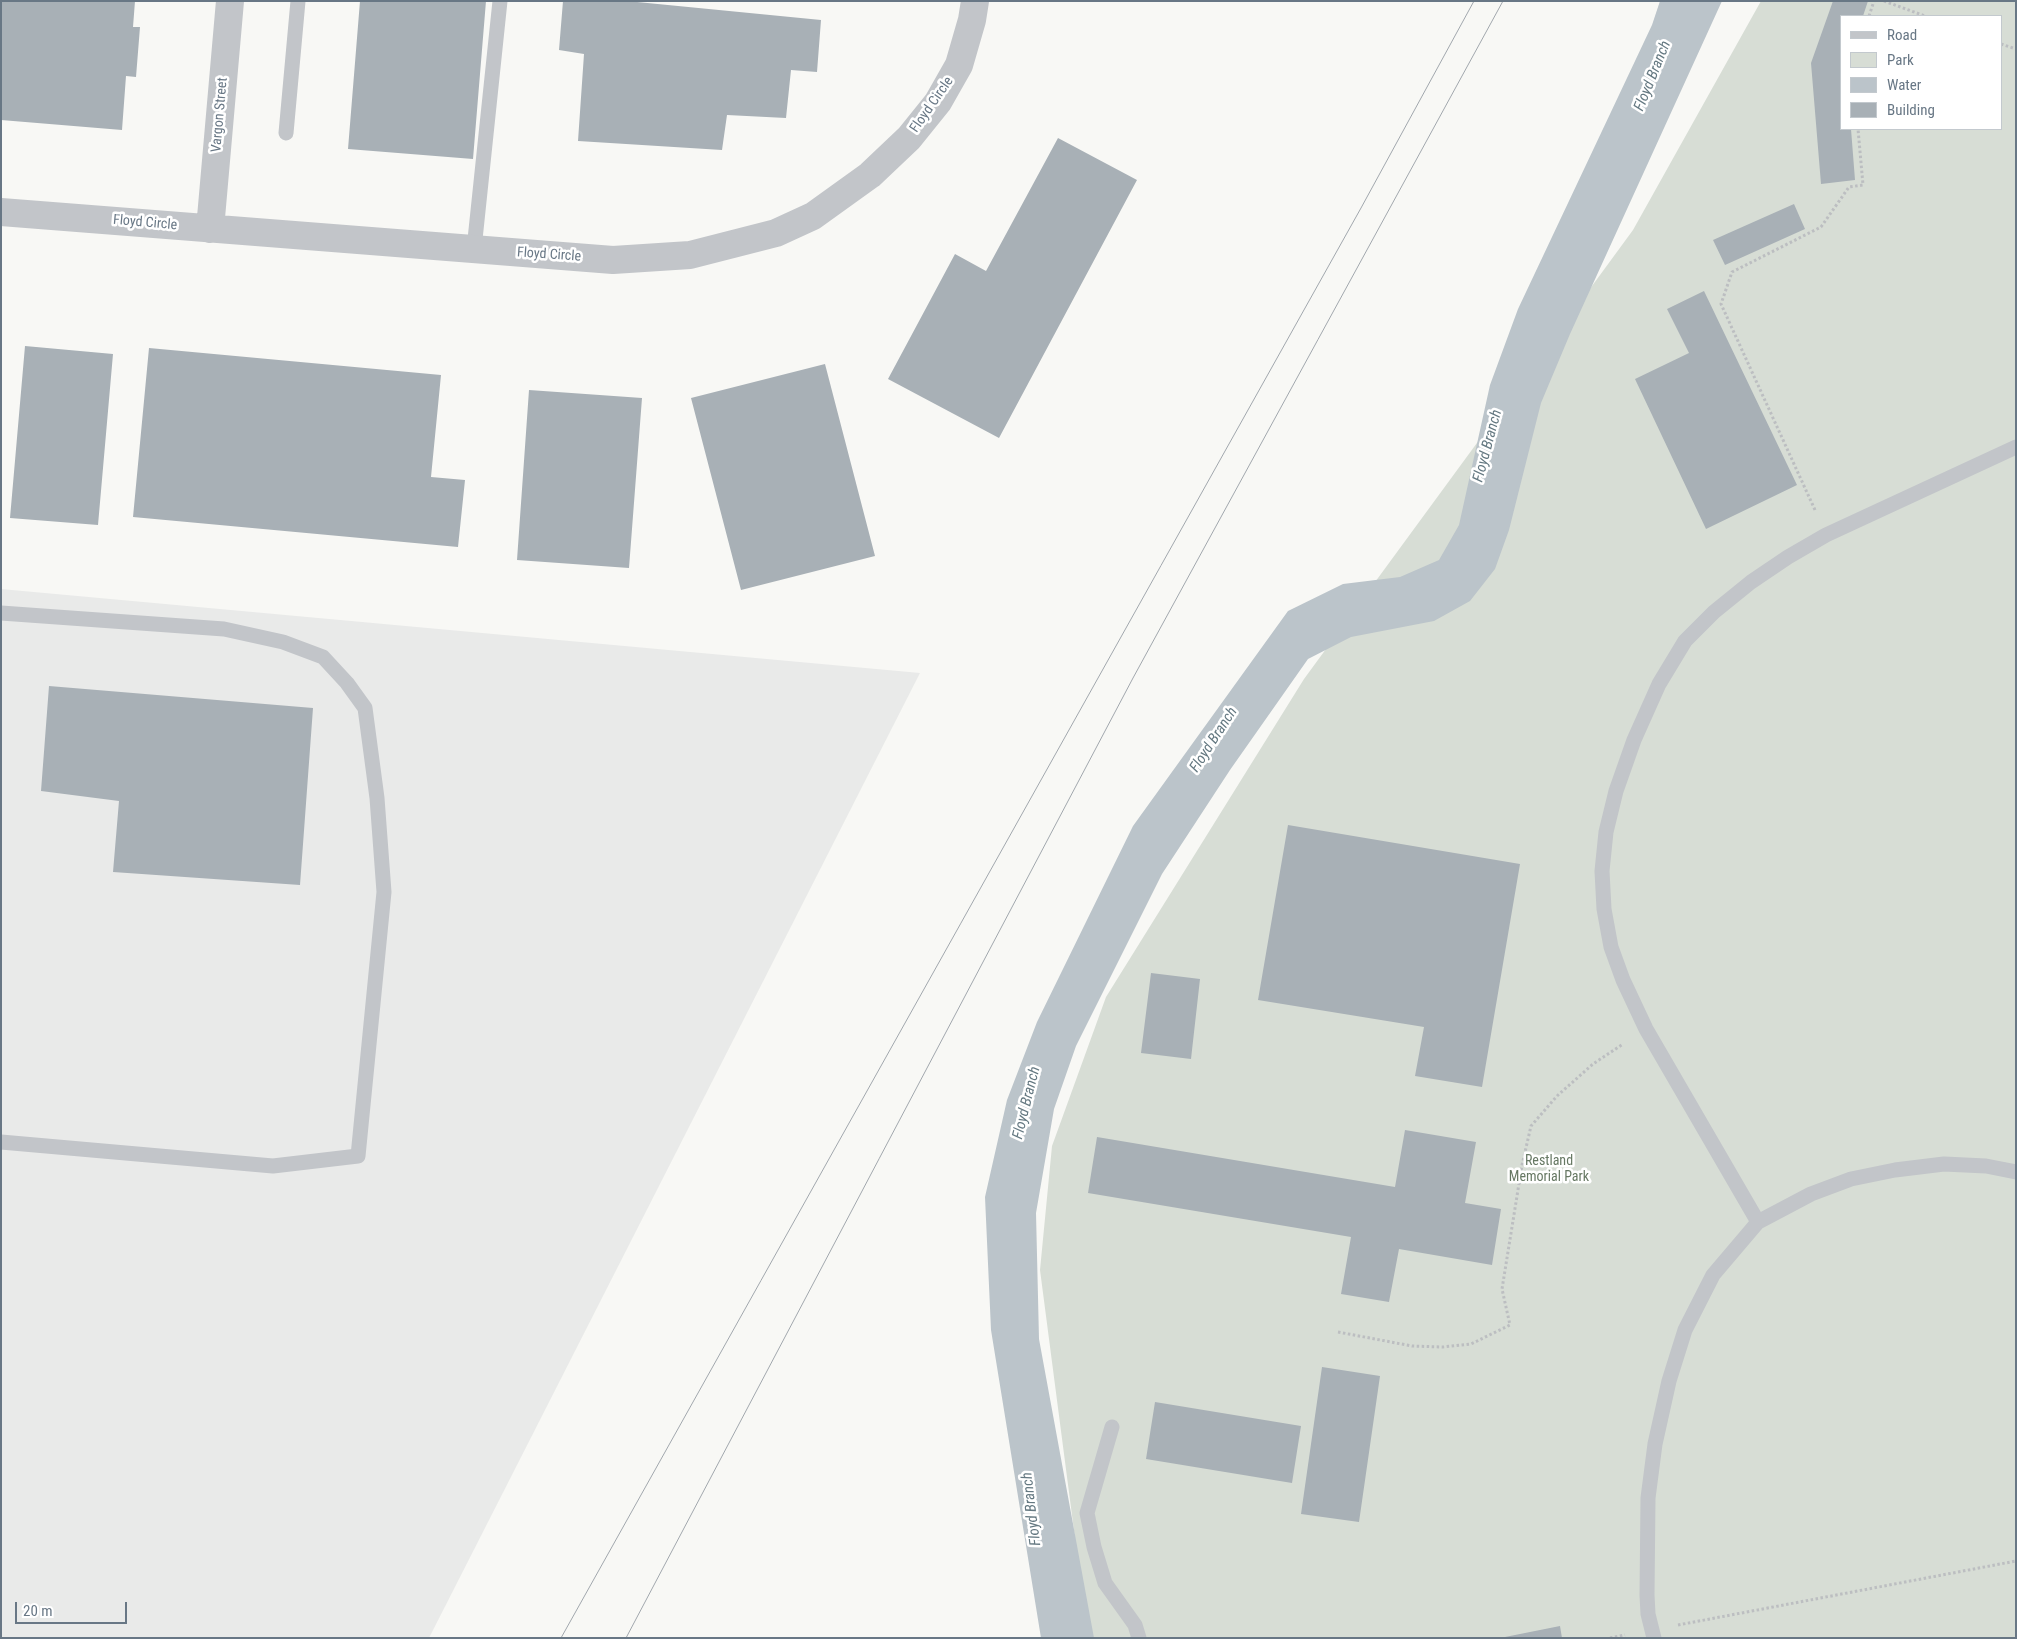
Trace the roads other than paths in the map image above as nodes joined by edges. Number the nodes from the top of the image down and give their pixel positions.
1 (230, 1) edge
2 (298, 1) edge
3 (500, 1) edge
4 (974, 1) edge
5 (286, 133) dead end
6 (1, 212) edge
7 (210, 229) junction
8 (474, 249) junction
9 (2016, 447) edge
10 (1, 613) edge
11 (1, 1142) edge
12 (2016, 1172) edge
13 (1758, 1222) junction
14 (1112, 1427) dead end
15 (1653, 1634) edge
16 (1140, 1638) edge

1 - 7 street, Vargon Street
2 - 5 lane
3 - 8 lane
4 - 8 street, Floyd Circle
6 - 7 street, Floyd Circle
7 - 8 street, Floyd Circle
9 - 13 lane
10 - 11 lane
12 - 13 lane
13 - 15 lane
14 - 16 lane

